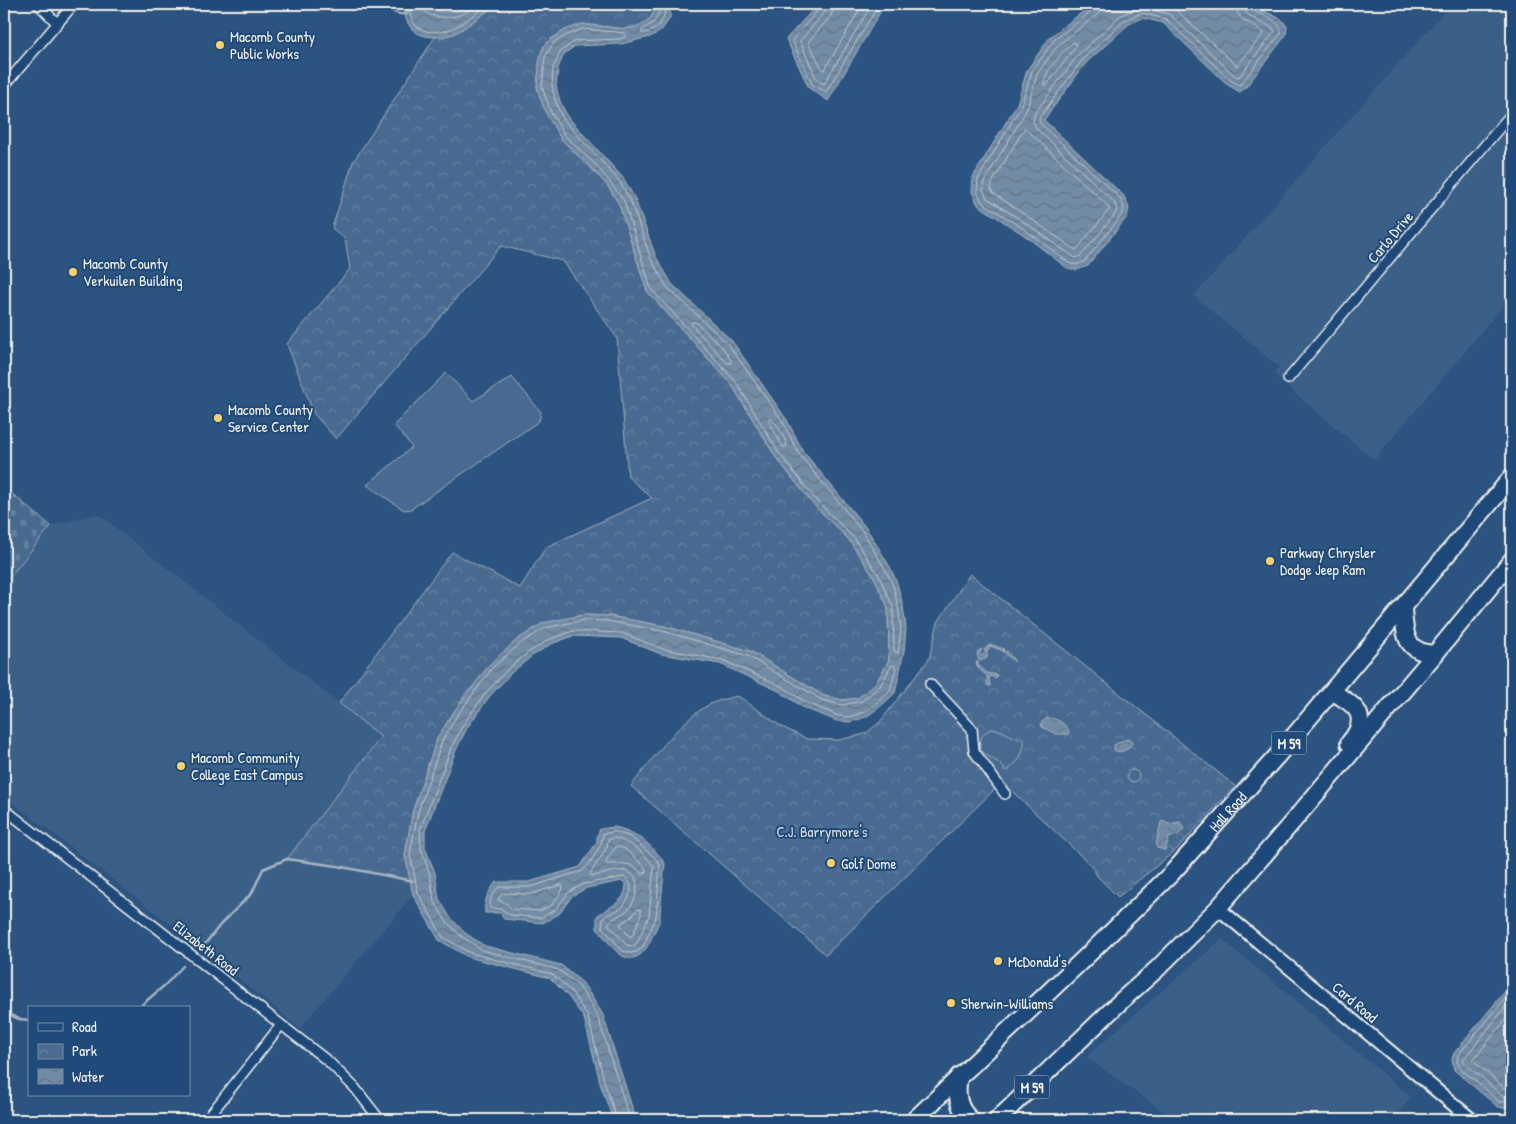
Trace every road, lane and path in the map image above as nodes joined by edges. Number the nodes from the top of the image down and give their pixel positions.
1 (38, 4) edge
2 (74, 4) edge
3 (57, 23) junction
4 (4, 86) edge
5 (1512, 113) edge
6 (1288, 380) dead end
7 (1512, 477) edge
8 (1512, 560) edge
9 (1403, 609) junction
10 (1435, 654) junction
11 (930, 684) dead end
12 (1332, 692) junction
13 (1005, 794) dead end
14 (4, 809) edge
15 (1298, 816) junction
16 (1218, 908) junction
17 (282, 1025) junction
18 (960, 1076) junction
19 (206, 1120) edge
20 (380, 1120) edge
21 (914, 1120) edge
22 (971, 1120) edge
23 (997, 1120) edge
24 (1472, 1120) edge

1 - 3 street
2 - 3 street
3 - 4 street
5 - 6 street, Carlo Drive
7 - 9 highway, Hall Road / M 59
8 - 10 highway, M 59
9 - 10 highway
9 - 12 highway, Hall Road / M 59
10 - 15 highway, M 59
11 - 13 street
12 - 15 highway
12 - 18 highway, Hall Road / M 59
14 - 17 street, Elizabeth Road
15 - 16 highway, M 59
16 - 23 highway, M 59
16 - 24 street, Card Road
17 - 19 street
17 - 20 street, Elizabeth Road
18 - 21 highway, Hall Road / M 59
18 - 22 highway

